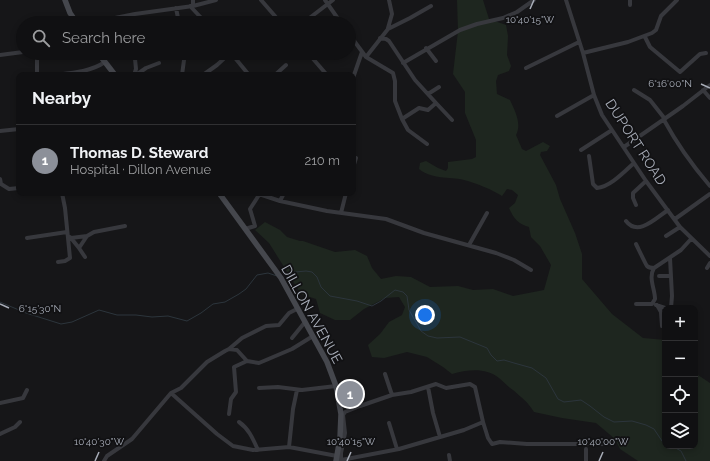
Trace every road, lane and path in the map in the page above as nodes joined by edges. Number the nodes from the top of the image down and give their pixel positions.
1 (65, 0) edge
2 (193, 0) edge
3 (216, 0) edge
4 (261, 0) edge
5 (333, 0) edge
6 (389, 0) edge
7 (534, 0) edge
8 (566, 0) edge
9 (677, 0) edge
10 (326, 2) edge
11 (191, 6) junction
12 (431, 6) dead end
13 (176, 8) junction
14 (72, 16) edge
15 (127, 16) edge
16 (178, 16) edge
17 (200, 16) edge
18 (275, 16) edge
19 (311, 16) edge
20 (336, 16) edge
21 (388, 29) junction
22 (645, 37) junction
23 (380, 38) junction
24 (579, 42) junction
25 (356, 44) edge
26 (426, 48) junction
27 (362, 52) junction
28 (16, 53) edge
29 (583, 53) junction
30 (706, 53) dead end
31 (0, 54) edge
32 (366, 57) junction
33 (37, 60) edge
34 (135, 60) edge
35 (184, 60) edge
36 (223, 60) edge
37 (237, 60) edge
38 (314, 60) edge
39 (436, 60) dead end
40 (105, 62) joint
41 (159, 63) dead end
42 (403, 63) junction
43 (286, 65) dead end
44 (526, 68) dead end
45 (37, 72) edge
46 (82, 72) edge
47 (113, 72) edge
48 (136, 72) edge
49 (139, 72) edge
50 (182, 72) edge
51 (207, 72) edge
52 (247, 72) edge
53 (278, 72) edge
54 (324, 72) edge
55 (355, 72) edge
56 (710, 85) edge
57 (439, 87) dead end
58 (634, 90) dead end
59 (703, 90) junction
60 (428, 94) junction
61 (594, 95) junction
62 (710, 98) edge
63 (436, 103) junction
64 (557, 116) dead end
65 (402, 119) junction
66 (452, 120) dead end
67 (664, 120) junction
68 (16, 129) edge
69 (612, 130) junction
70 (0, 131) edge
71 (427, 144) dead end
72 (624, 147) junction
73 (581, 150) dead end
74 (589, 156) dead end
75 (634, 162) junction
76 (0, 179) edge
77 (646, 181) junction
78 (710, 186) edge
79 (16, 188) edge
80 (710, 194) edge
81 (63, 196) edge
82 (222, 196) edge
83 (257, 196) edge
84 (264, 196) edge
85 (282, 196) edge
86 (345, 196) edge
87 (280, 201) junction
88 (636, 205) dead end
89 (668, 210) junction
90 (341, 213) junction
91 (487, 213) dead end
92 (675, 219) junction
93 (626, 221) dead end
94 (124, 226) dead end
95 (680, 227) junction
96 (245, 229) junction
97 (68, 235) junction
98 (88, 236) junction
99 (666, 236) dead end
100 (27, 238) dead end
101 (691, 239) junction
102 (636, 244) dead end
103 (470, 245) junction
104 (79, 248) junction
105 (85, 256) dead end
106 (710, 256) edge
107 (670, 258) junction
108 (58, 262) dead end
109 (710, 263) edge
110 (654, 268) junction
111 (707, 268) dead end
112 (531, 270) dead end
113 (659, 276) dead end
114 (671, 276) junction
115 (636, 304) dead end
116 (652, 304) junction
117 (657, 305) junction
118 (671, 305) edge
119 (662, 307) edge
120 (297, 309) junction
121 (305, 322) junction
122 (662, 323) edge
123 (313, 336) junction
124 (292, 338) dead end
125 (229, 349) junction
126 (247, 362) junction
127 (385, 374) dead end
128 (336, 386) junction
129 (428, 387) junction
130 (259, 388) dead end
131 (28, 390) dead end
132 (297, 390) junction
133 (171, 393) junction
134 (392, 395) junction
135 (0, 403) edge
136 (229, 414) dead end
137 (20, 422) dead end
138 (239, 422) dead end
139 (483, 422) junction
140 (389, 423) dead end
141 (0, 434) edge
142 (440, 437) junction
143 (611, 444) dead end
144 (289, 447) junction
145 (396, 449) junction
146 (586, 449) dead end
147 (258, 450) junction
148 (449, 455) dead end
149 (358, 459) edge
150 (338, 460) edge
151 (104, 461) edge
152 (450, 461) edge
153 (586, 461) edge

1 - 14 street
2 - 11 street
3 - 11 street
4 - 18 street
5 - 10 street
6 - 21 street
7 - 26 street
8 - 24 street, DUPORT ROAD
9 - 22 street
10 - 19 street
10 - 20 street
11 - 13 street
11 - 17 street
12 - 21 street
13 - 15 street
13 - 16 street
21 - 23 street
22 - 29 street
22 - 30 street
23 - 32 street
23 - 42 street
24 - 29 street, DUPORT ROAD
24 - 44 street
25 - 27 street
26 - 39 street
26 - 42 street
27 - 32 street
27 - 55 street
28 - 31 street
29 - 61 street, DUPORT ROAD
32 - 65 street
33 - 45 street
34 - 48 street
35 - 50 street
36 - 51 street
37 - 52 street
38 - 54 street
40 - 46 street
40 - 47 street
41 - 49 street
42 - 60 street
43 - 53 street
56 - 59 street
57 - 60 street
58 - 67 street
59 - 62 street
59 - 67 street
60 - 63 street
61 - 64 street
61 - 69 street, DUPORT ROAD
63 - 65 street
63 - 66 street
65 - 71 street
67 - 72 street
67 - 78 street
68 - 70 street
69 - 72 street, DUPORT ROAD
69 - 73 street
72 - 75 street, DUPORT ROAD
74 - 75 street
75 - 77 street, DUPORT ROAD
76 - 79 street
77 - 88 street
77 - 89 street, DUPORT ROAD
80 - 92 street
81 - 97 street
82 - 96 street, DILLON AVENUE
83 - 96 street
84 - 87 street
85 - 87 street
86 - 90 street
87 - 90 street
89 - 92 street, DUPORT ROAD
89 - 93 street
90 - 103 street
91 - 103 street
92 - 95 street, DUPORT ROAD
94 - 98 street
95 - 99 street
95 - 101 street, DUPORT ROAD
96 - 120 street, DILLON AVENUE
97 - 98 street
97 - 100 street
97 - 104 street
97 - 108 street
98 - 104 street
101 - 106 street, DUPORT ROAD
101 - 107 street
102 - 110 street
103 - 112 street
104 - 105 street
107 - 110 street
107 - 114 street
109 - 111 street
110 - 116 street
113 - 114 street
114 - 118 street
115 - 116 street
116 - 117 street
117 - 119 street
117 - 122 street
120 - 121 street, DILLON AVENUE
120 - 125 street
121 - 123 street, DILLON AVENUE
121 - 124 street
123 - 126 street
123 - 128 street, DILLON AVENUE
125 - 126 street
125 - 133 street
126 - 136 street
127 - 134 street
128 - 132 street
128 - 150 street, DILLON AVENUE
129 - 134 street
129 - 139 street
129 - 142 street
130 - 132 street
131 - 135 street
132 - 144 street
133 - 147 street
133 - 151 street
134 - 150 street
137 - 141 street
138 - 147 street
139 - 142 street
139 - 143 street
140 - 145 street
142 - 145 street
144 - 147 street
144 - 150 street
145 - 149 street
146 - 153 street
148 - 152 street
149 - 150 street

